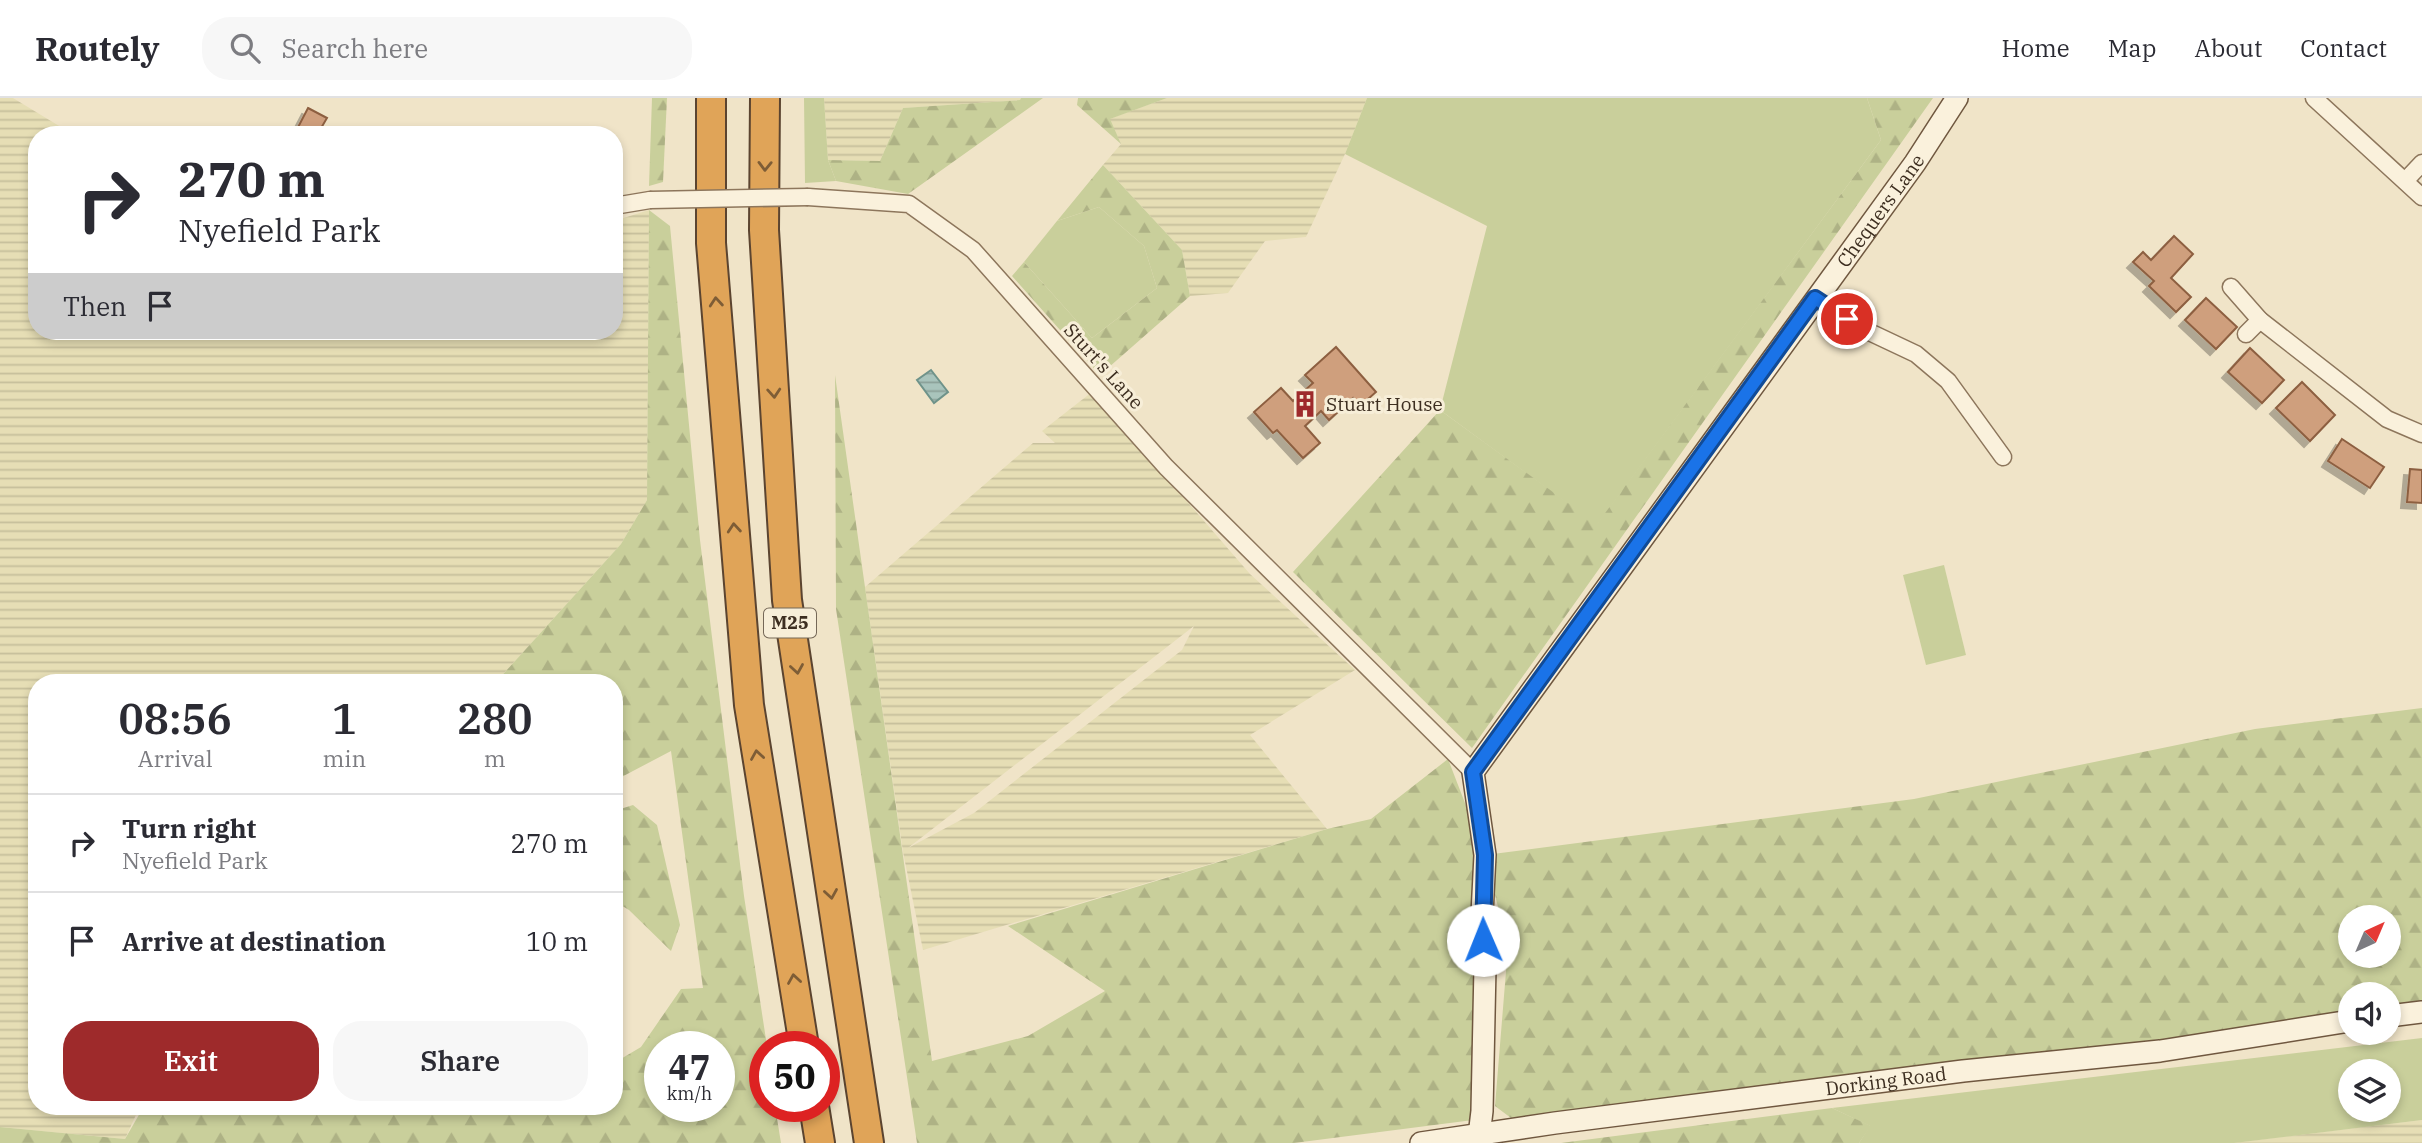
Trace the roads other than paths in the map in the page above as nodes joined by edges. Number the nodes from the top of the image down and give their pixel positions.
1 (711, 98) edge
2 (765, 98) edge
3 (1957, 98) edge
4 (2314, 98) edge
5 (2422, 163) edge
6 (2405, 181) junction
7 (2422, 197) edge
8 (623, 204) edge
9 (2231, 287) dead end
10 (1815, 298) junction
11 (2260, 320) junction
12 (2246, 334) dead end
13 (2422, 434) edge
14 (2003, 457) dead end
15 (1473, 772) junction
16 (2422, 1012) edge
17 (2401, 1015) edge
18 (2338, 1023) edge
19 (802, 1031) edge
20 (817, 1122) edge
21 (1479, 1136) junction
22 (820, 1143) edge
23 (869, 1143) edge
24 (1421, 1143) edge

19 -> 1 highway, M25
2 -> 23 highway, M25
3 - 10 main road, Chequers Lane
4 - 6 street
5 - 6 street
6 - 7 street
8 - 15 street, Sturt's Lane, bridge
9 - 11 street
10 - 14 street
10 - 15 main road, Chequers Lane
11 - 12 street
11 - 13 street
15 - 21 main road
16 - 17 main road
18 - 21 main road, Dorking Road
20 - 22 highway
21 - 24 main road, Dorking Road

